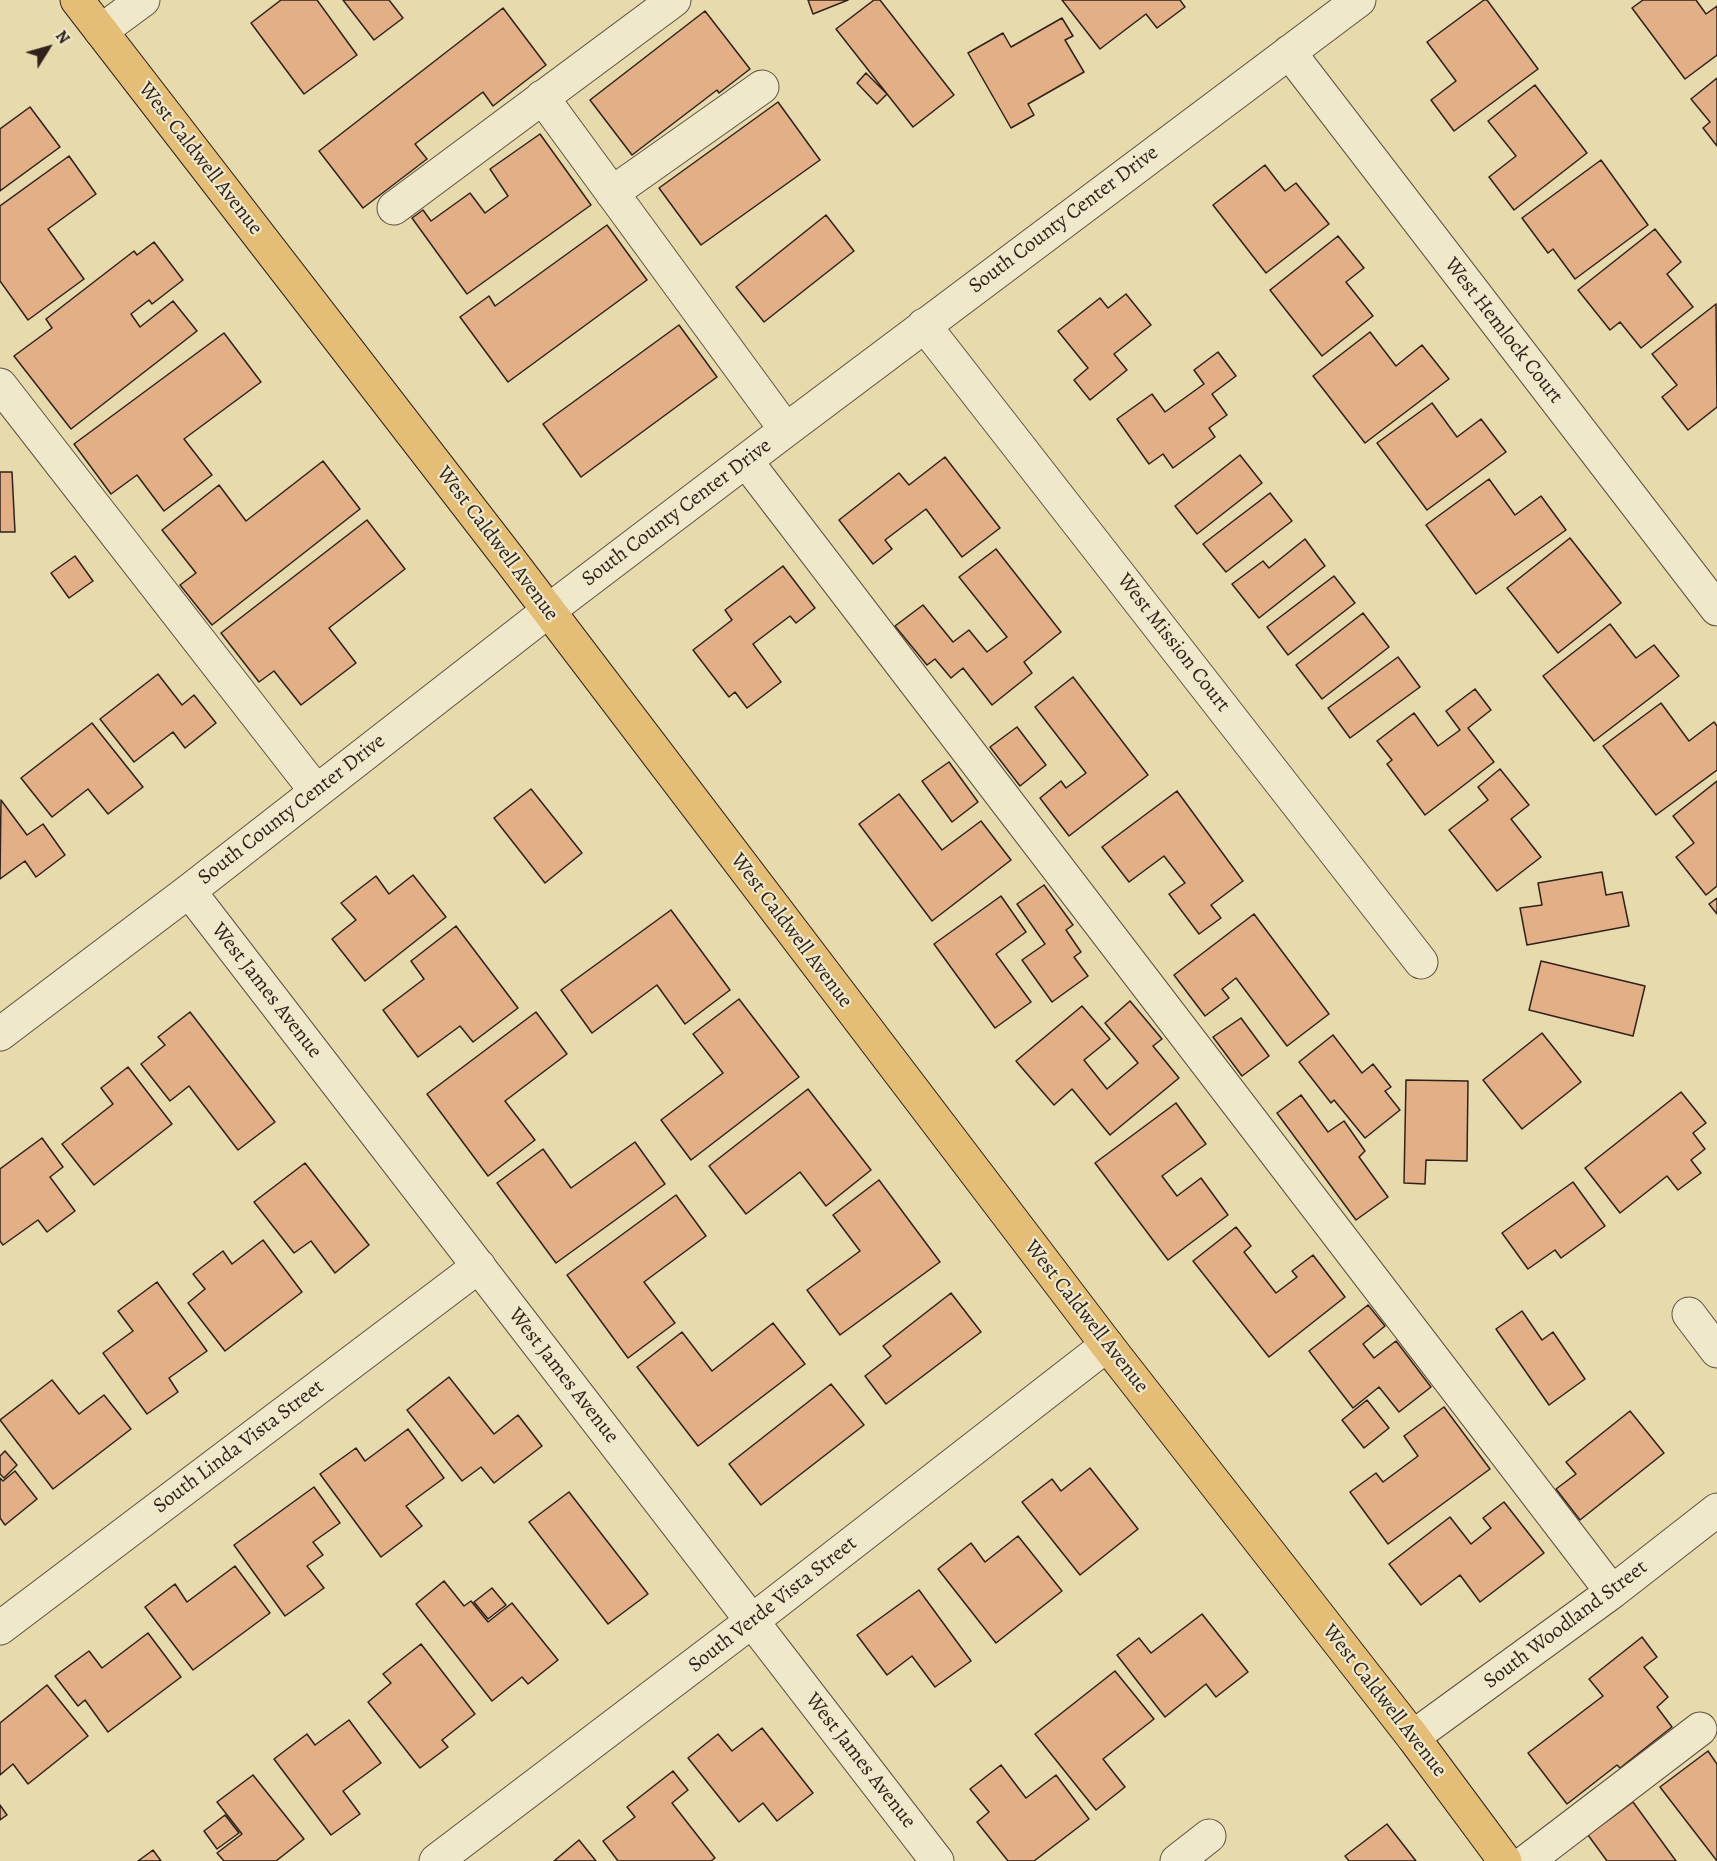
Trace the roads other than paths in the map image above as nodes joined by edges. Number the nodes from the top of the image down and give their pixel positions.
1 (77, 0) edge
2 (143, 0) edge
3 (674, 0) edge
4 (1359, 0) edge
5 (101, 32) junction
6 (1289, 52) junction
7 (762, 87) dead end
8 (542, 97) junction
9 (612, 193) junction
10 (394, 208) dead end
11 (924, 325) junction
12 (0, 385) edge
13 (786, 430) junction
14 (746, 461) junction
15 (1717, 609) edge
16 (548, 611) junction
17 (316, 791) junction
18 (189, 891) junction
19 (1421, 962) dead end
20 (0, 1034) edge
21 (479, 1266) junction
22 (1689, 1314) dead end
23 (1107, 1345) junction
24 (1717, 1351) edge
25 (1717, 1510) edge
26 (1612, 1593) junction
27 (752, 1621) junction
28 (0, 1628) edge
29 (1700, 1730) dead end
30 (1413, 1737) junction
31 (1209, 1836) dead end
32 (436, 1861) edge
33 (937, 1861) edge
34 (1177, 1861) edge
35 (1505, 1861) edge
36 (1527, 1861) edge

1 - 5 main road, West Caldwell Avenue
2 - 5 street
3 - 8 street
4 - 6 street, South County Center Drive
5 - 16 main road, West Caldwell Avenue
6 - 11 street, South County Center Drive
6 - 15 street, West Hemlock Court
7 - 9 street
8 - 9 street
8 - 10 street
9 - 13 street
11 - 13 street, South County Center Drive
11 - 19 street, West Mission Court
12 - 17 street
13 - 14 street, South County Center Drive
14 - 16 street, South County Center Drive
14 - 26 street
16 - 17 street, South County Center Drive
16 - 23 main road, West Caldwell Avenue
17 - 18 street, South County Center Drive
18 - 20 street, South County Center Drive
18 - 21 street, West James Avenue
21 - 27 street, West James Avenue
21 - 28 street, South Linda Vista Street
22 - 24 street
23 - 27 street, South Verde Vista Street
23 - 30 main road, West Caldwell Avenue
25 - 26 street, South Woodland Street
26 - 30 street, South Woodland Street
27 - 32 street, South Verde Vista Street
27 - 33 street, West James Avenue
29 - 36 street
30 - 35 main road, West Caldwell Avenue
31 - 34 street

